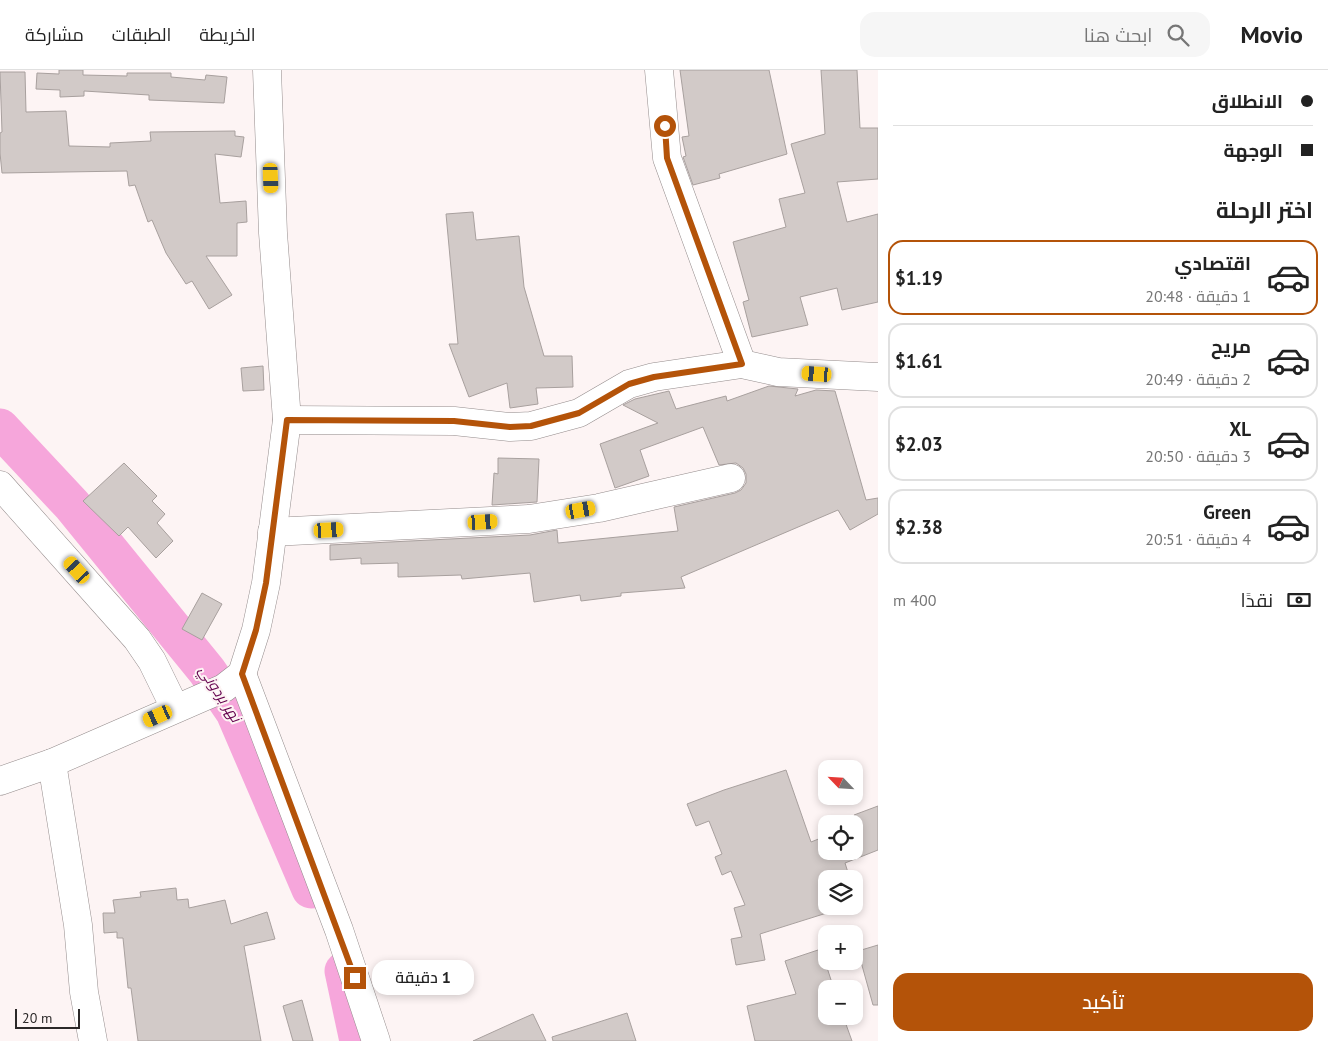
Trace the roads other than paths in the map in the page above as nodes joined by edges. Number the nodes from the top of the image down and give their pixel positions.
1 (267, 70) edge
2 (659, 70) edge
3 (742, 364) junction
4 (878, 377) edge
5 (287, 420) junction
6 (731, 478) dead end
7 (0, 484) edge
8 (272, 532) junction
9 (233, 681) junction
10 (181, 705) junction
11 (52, 763) junction
12 (0, 781) edge
13 (93, 1041) edge
14 (376, 1041) edge

1 - 5 street
2 - 3 street
3 - 4 street
3 - 5 street
5 - 8 street
6 - 8 street
7 - 10 street
8 - 9 street
9 - 10 street
9 - 14 street
10 - 11 street
11 - 12 street
11 - 13 street

